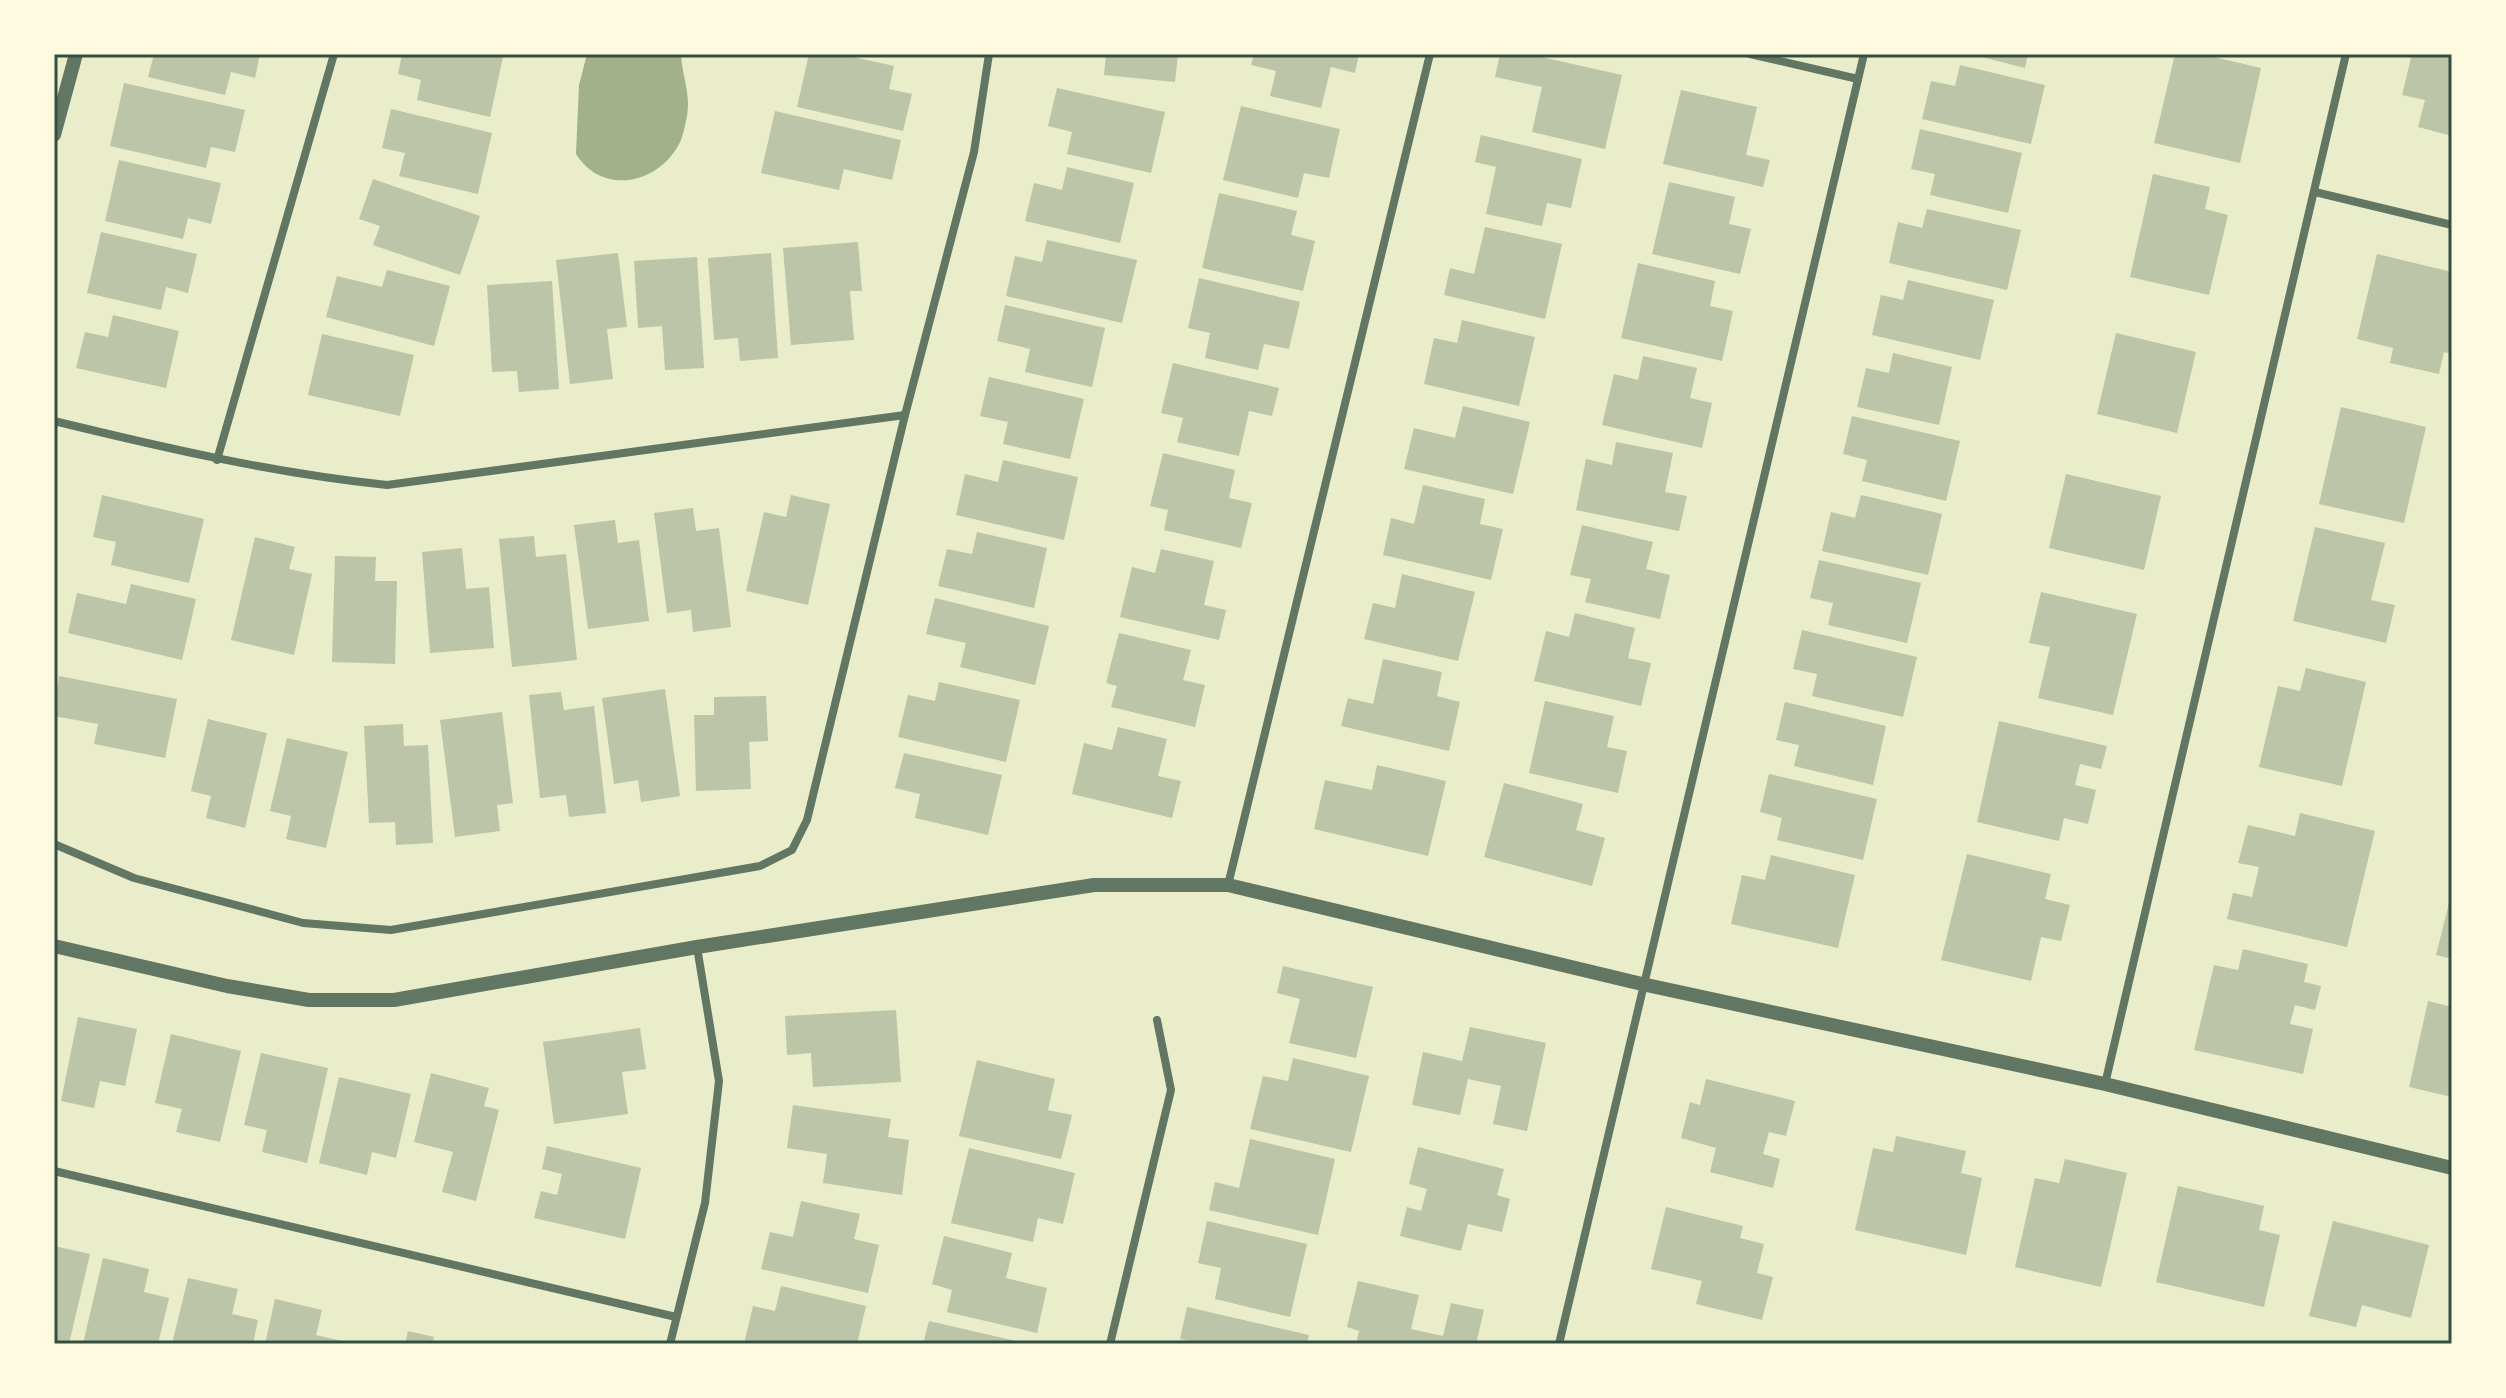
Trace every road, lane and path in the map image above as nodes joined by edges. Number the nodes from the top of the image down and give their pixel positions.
1 (76, 54) edge
2 (334, 54) edge
3 (989, 54) edge
4 (1430, 54) edge
5 (1750, 54) edge
6 (1864, 54) edge
7 (2346, 54) edge
8 (1858, 79) junction
9 (54, 135) edge
10 (2315, 192) junction
11 (2452, 225) edge
12 (905, 415) junction
13 (54, 421) edge
14 (217, 460) junction
15 (54, 844) edge
16 (1228, 885) junction
17 (54, 946) edge
18 (697, 947) junction
19 (1642, 984) junction
20 (1157, 1020) dead end
21 (2105, 1084) junction
22 (2452, 1168) edge
23 (54, 1171) edge
24 (676, 1317) junction
25 (670, 1344) edge
26 (1110, 1344) edge
27 (1559, 1344) edge

1 - 9 street
2 - 14 street
3 - 12 street
4 - 16 street
5 - 8 street
6 - 8 street
7 - 10 street
8 - 19 street
10 - 11 street
10 - 21 street
12 - 14 street
12 - 15 street
13 - 14 street
16 - 18 street
16 - 19 street
17 - 18 street
18 - 24 street
19 - 21 street
19 - 27 street
20 - 26 street
21 - 22 street
23 - 24 street
24 - 25 street

